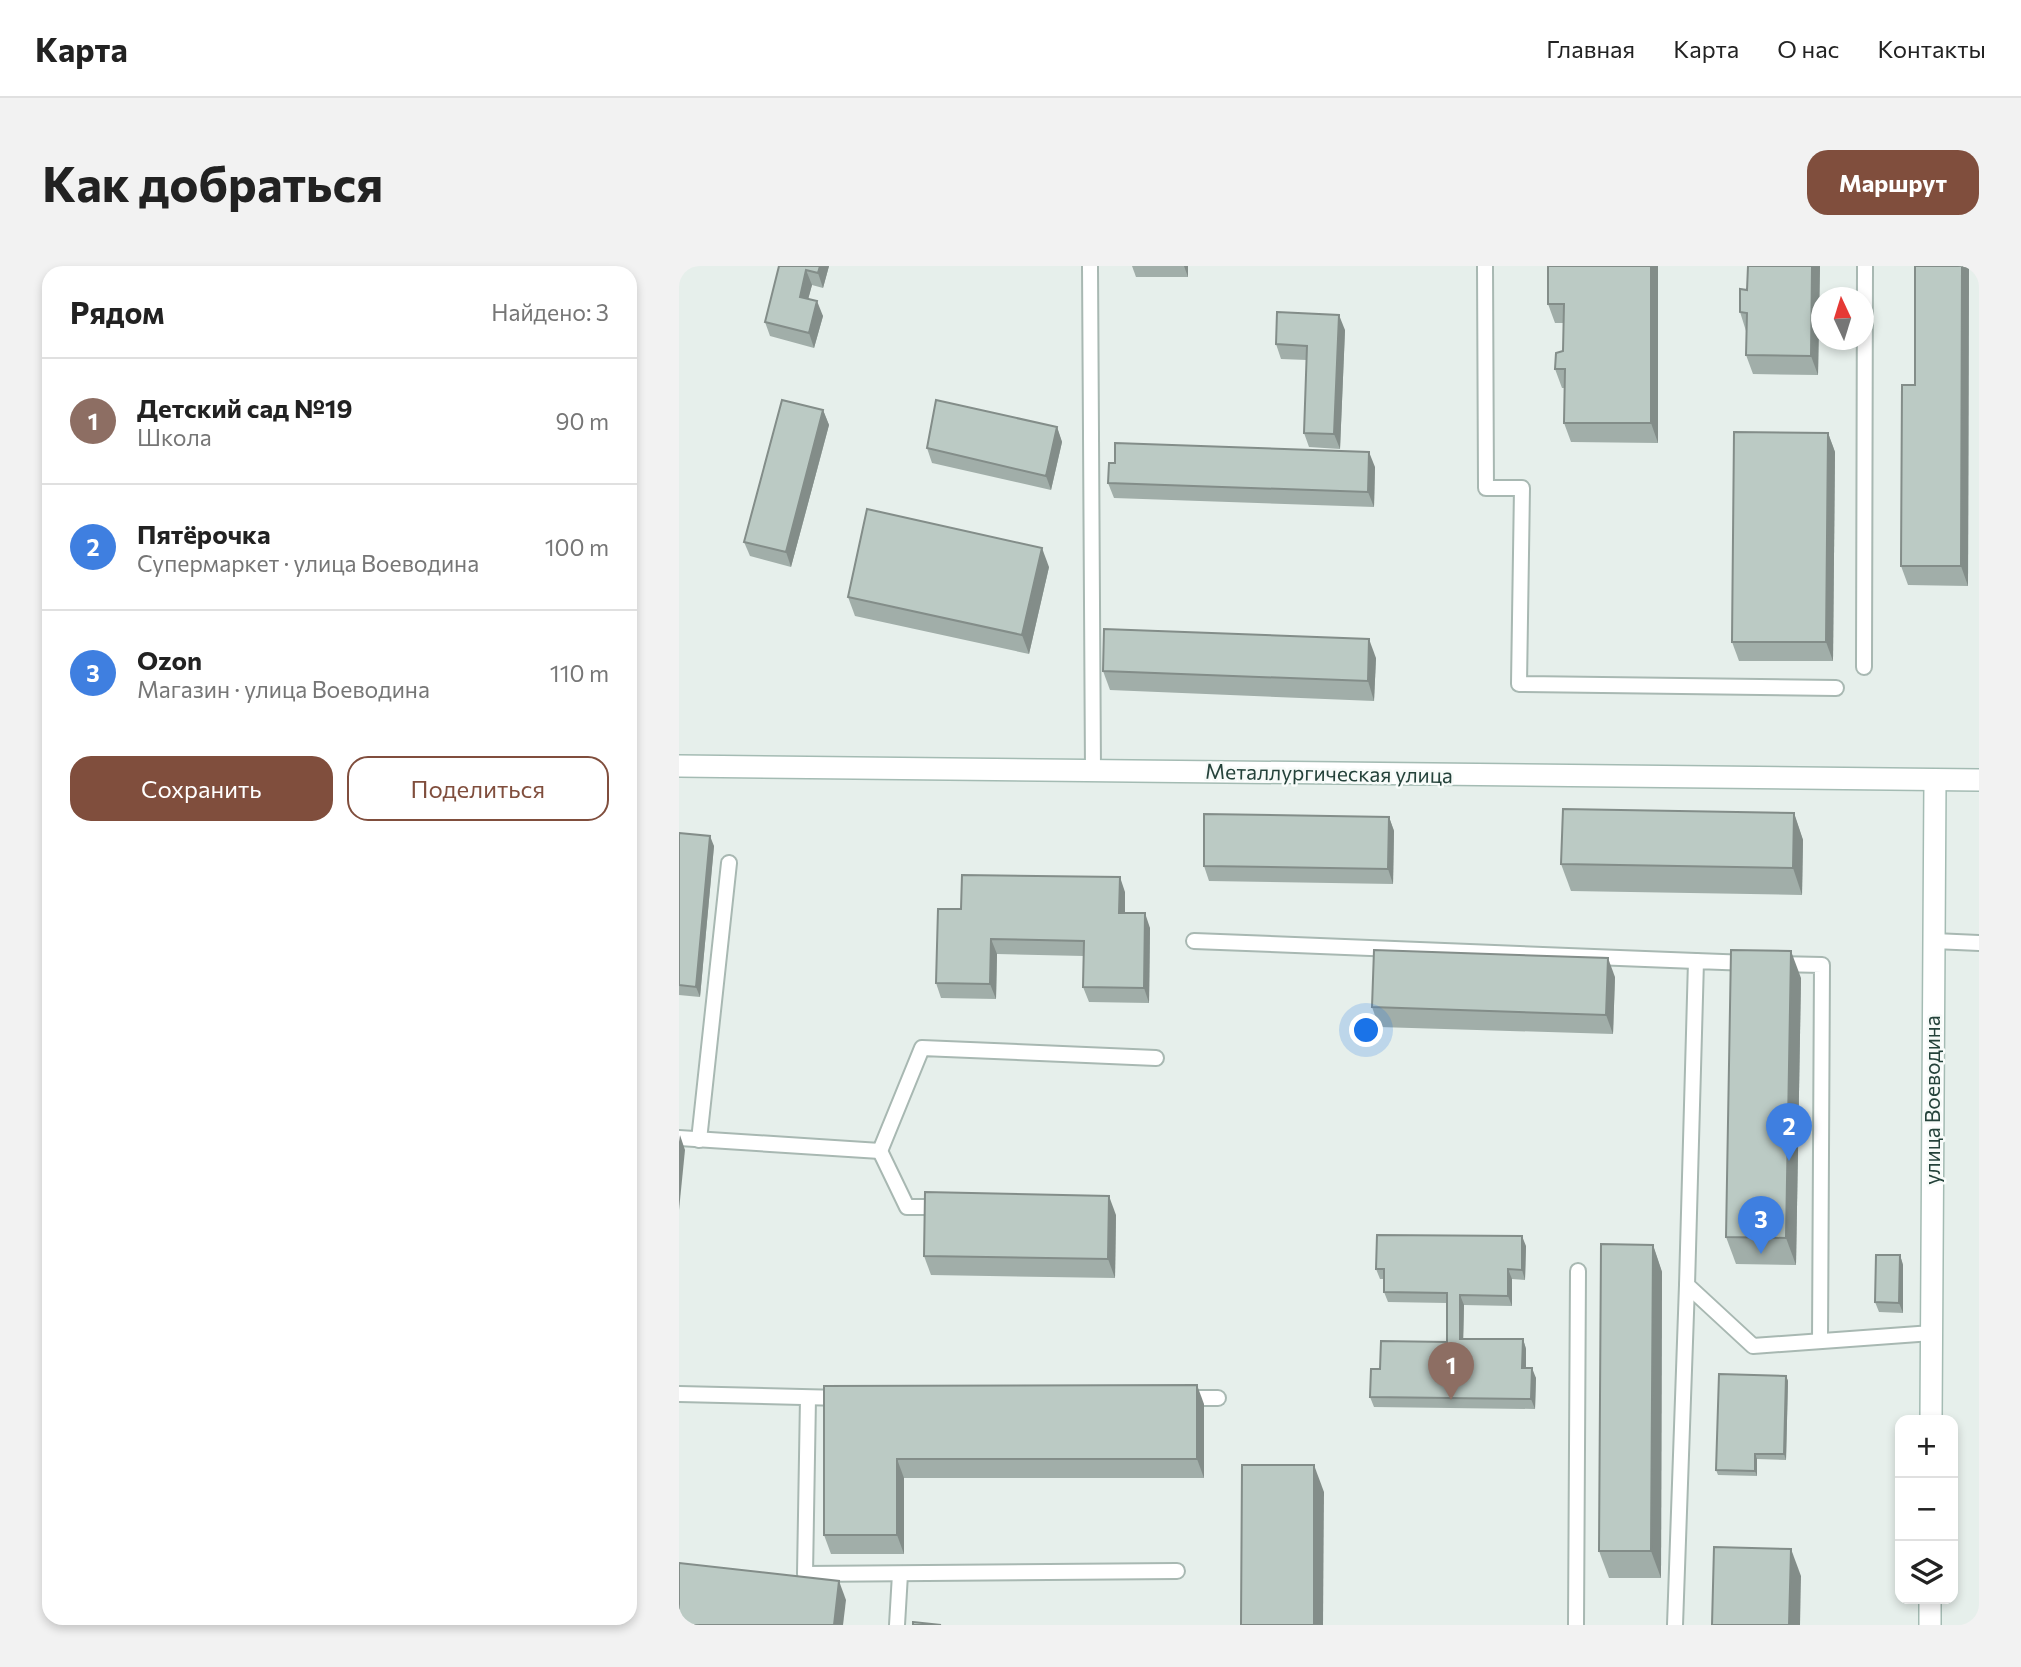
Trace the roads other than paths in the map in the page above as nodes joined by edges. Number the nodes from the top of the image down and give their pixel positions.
1 (1090, 266) edge
2 (1485, 266) edge
3 (1865, 266) edge
4 (1864, 667) dead end
5 (1836, 688) dead end
6 (679, 766) edge
7 (1093, 772) junction
8 (1935, 780) junction
9 (1979, 780) edge
10 (729, 863) dead end
11 (1194, 941) dead end
12 (1934, 941) junction
13 (1979, 943) edge
14 (1696, 961) junction
15 (1156, 1058) dead end
16 (679, 1138) edge
17 (699, 1140) junction
18 (880, 1151) junction
19 (961, 1207) edge
20 (1578, 1271) dead end
21 (1687, 1285) junction
22 (1932, 1333) junction
23 (1820, 1341) junction
24 (679, 1394) edge
25 (808, 1398) junction
26 (862, 1398) edge
27 (1163, 1398) edge
28 (1218, 1398) dead end
29 (1931, 1415) edge
30 (1177, 1571) dead end
31 (901, 1573) junction
32 (1930, 1604) edge
33 (897, 1625) edge
34 (1576, 1625) edge
35 (1675, 1625) edge
36 (1930, 1625) edge

1 - 7 lane
2 - 5 lane
3 - 4 lane
6 - 7 street, Металлургическая улица
7 - 8 street, Металлургическая улица
8 - 9 street, Металлургическая улица
8 - 12 street, улица Воеводина
10 - 17 lane
11 - 14 lane
12 - 13 lane
12 - 22 street, улица Воеводина
14 - 21 lane
14 - 23 lane
15 - 18 lane
16 - 17 lane
17 - 18 lane
18 - 19 lane
20 - 34 lane
21 - 23 lane
21 - 35 lane
22 - 23 lane
22 - 29 street, улица Воеводина
24 - 25 lane
25 - 26 lane
25 - 31 lane
27 - 28 lane
30 - 31 lane
31 - 33 lane
32 - 36 street

